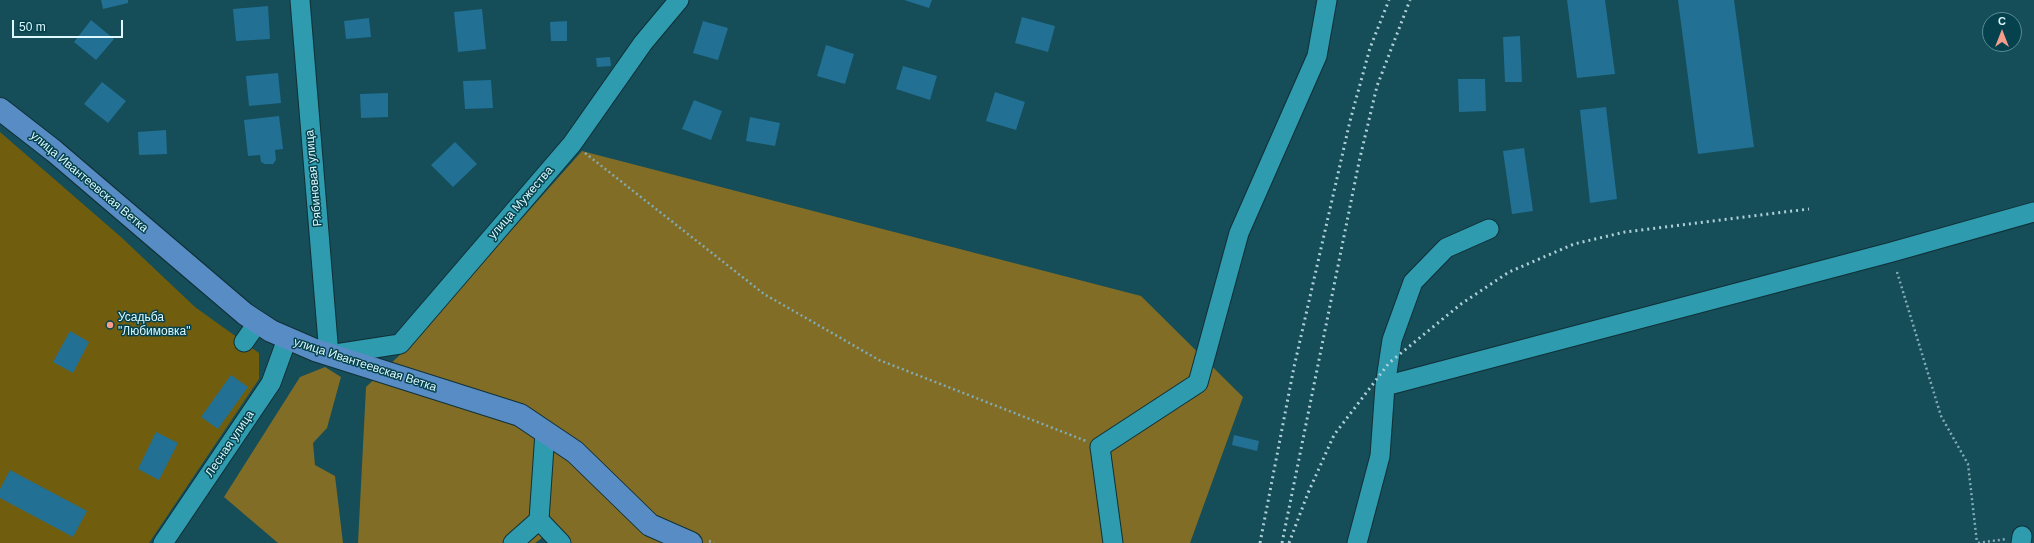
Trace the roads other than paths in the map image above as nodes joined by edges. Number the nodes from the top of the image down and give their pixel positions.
1 (300, 0) edge
2 (679, 0) edge
3 (1327, 0) edge
4 (0, 109) edge
5 (2034, 212) edge
6 (1489, 229) dead end
7 (258, 322) junction
8 (287, 339) junction
9 (244, 342) dead end
10 (329, 355) junction
11 (1386, 386) junction
12 (545, 432) junction
13 (539, 520) junction
14 (163, 543) edge
15 (513, 543) edge
16 (561, 543) edge
17 (691, 543) edge
18 (1113, 543) edge
19 (1357, 543) edge

1 - 10 street, Рябиновая улица
2 - 10 street, улица Мужества
3 - 18 street
4 - 7 main road, улица Ивантеевская Ветка
5 - 11 street
6 - 11 street
7 - 8 main road, улица Ивантеевская Ветка
7 - 9 street
8 - 10 main road, улица Ивантеевская Ветка
8 - 14 street, Лесная улица
10 - 12 main road, улица Ивантеевская Ветка
11 - 19 street
12 - 13 street
12 - 17 main road, улица Ивантеевская Ветка
13 - 15 street
13 - 16 street

